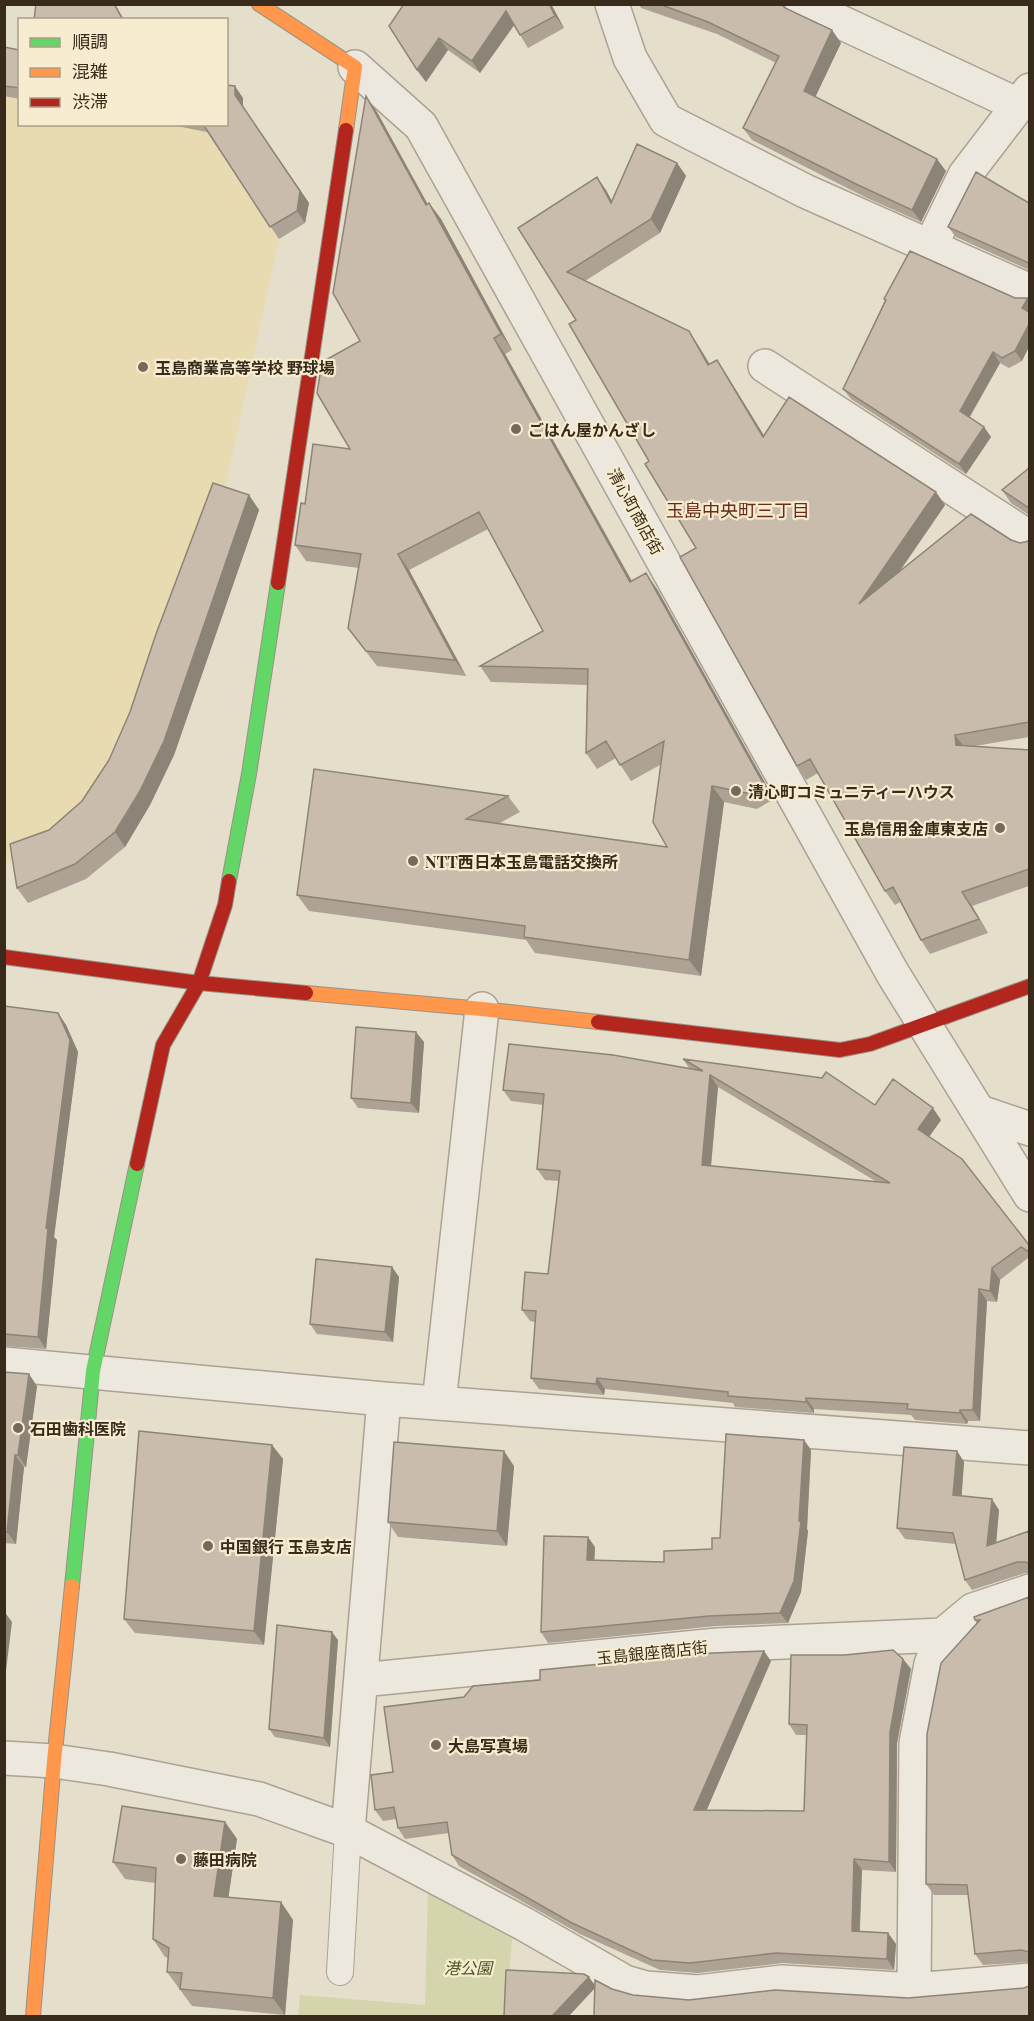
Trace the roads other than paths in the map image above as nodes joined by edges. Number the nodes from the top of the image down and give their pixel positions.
1 (259, 4) edge
2 (612, 4) edge
3 (802, 4) edge
4 (355, 67) junction
5 (1024, 97) edge
6 (930, 247) junction
7 (1029, 291) edge
8 (765, 366) dead end
9 (1029, 538) edge
10 (4, 957) edge
11 (199, 983) junction
12 (1029, 986) edge
13 (482, 1009) junction
14 (925, 1026) junction
15 (980, 1112) junction
16 (1029, 1129) edge
17 (1029, 1195) edge
18 (4, 1364) edge
19 (93, 1371) junction
20 (384, 1399) junction
21 (439, 1403) junction
22 (1029, 1448) edge
23 (1029, 1591) edge
24 (943, 1635) junction
25 (361, 1680) junction
26 (4, 1758) edge
27 (54, 1761) junction
28 (348, 1831) junction
29 (340, 1972) dead end
30 (1029, 1980) edge
31 (914, 1990) junction
32 (33, 2016) edge

1 - 4 street
2 - 6 street
3 - 5 street
4 - 11 street
4 - 14 street, 清心町商店街
5 - 6 street
6 - 7 street
8 - 9 street
10 - 11 street
11 - 13 street
11 - 19 street
12 - 14 street
13 - 14 street
13 - 21 street
14 - 15 street, 清心町商店街
15 - 16 street
15 - 17 street, 清心町商店街
18 - 19 street
19 - 20 street
19 - 27 street
20 - 21 street
20 - 25 street
21 - 22 street
23 - 24 street
24 - 25 street, 玉島銀座商店街
24 - 31 street
25 - 28 street
26 - 27 street
27 - 28 street
27 - 32 street
28 - 29 lane
28 - 31 street
30 - 31 street

